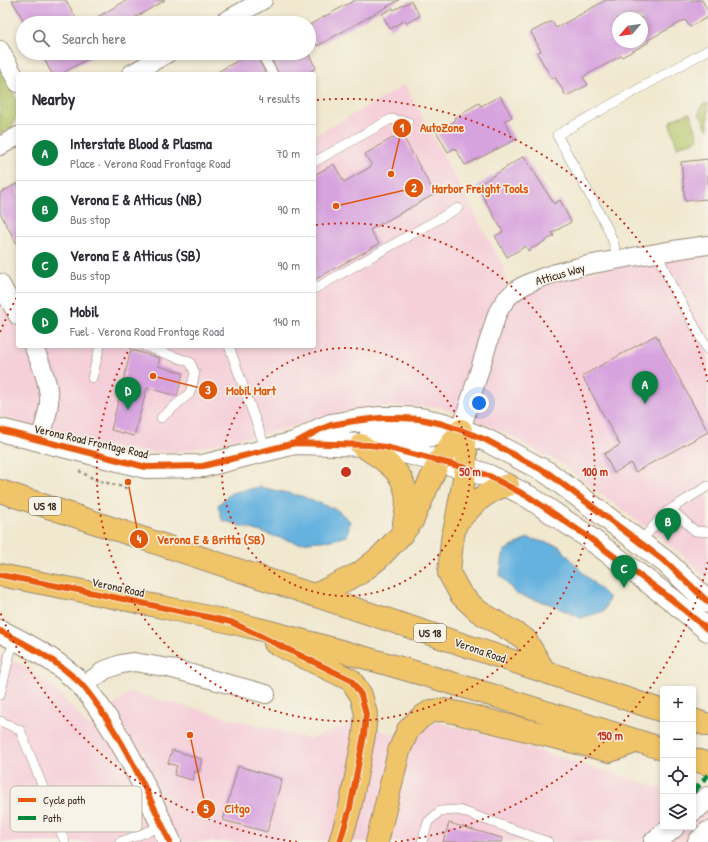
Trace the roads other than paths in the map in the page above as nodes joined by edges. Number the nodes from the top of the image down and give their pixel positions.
1 (263, 0) edge
2 (244, 16) edge
3 (0, 50) edge
4 (708, 50) edge
5 (155, 60) edge
6 (265, 60) edge
7 (134, 72) edge
8 (272, 72) edge
9 (16, 79) edge
10 (408, 122) dead end
11 (16, 137) edge
12 (0, 146) edge
13 (316, 161) edge
14 (458, 208) dead end
15 (708, 245) edge
16 (657, 253) junction
17 (618, 260) junction
18 (0, 283) edge
19 (316, 288) edge
20 (16, 312) edge
21 (33, 348) edge
22 (100, 348) edge
23 (150, 348) edge
24 (230, 348) edge
25 (708, 350) edge
26 (92, 378) dead end
27 (161, 418) dead end
28 (0, 430) edge
29 (461, 430) junction
30 (40, 440) junction
31 (294, 442) junction
32 (335, 444) junction
33 (361, 445) junction
34 (266, 450) junction
35 (440, 461) junction
36 (466, 468) junction
37 (508, 485) junction
38 (708, 486) edge
39 (0, 491) edge
40 (671, 510) junction
41 (456, 523) junction
42 (708, 532) edge
43 (402, 534) junction
44 (640, 542) junction
45 (0, 575) edge
46 (315, 595) junction
47 (707, 598) edge
48 (231, 622) junction
49 (708, 630) edge
50 (8, 635) edge
51 (545, 672) junction
52 (83, 686) junction
53 (266, 694) dead end
54 (0, 695) edge
55 (660, 710) edge
56 (0, 721) edge
57 (696, 721) edge
58 (708, 725) edge
59 (638, 741) junction
60 (660, 748) edge
61 (696, 760) edge
62 (708, 764) edge
63 (42, 786) edge
64 (708, 798) edge
65 (696, 808) edge
66 (669, 830) edge
67 (60, 832) edge
68 (708, 833) edge
69 (166, 834) edge
70 (64, 842) edge
71 (120, 842) edge
72 (340, 842) edge
73 (378, 842) edge
74 (422, 842) edge
75 (548, 842) edge
76 (655, 842) edge
77 (699, 842) edge

1 - 2 street
3 - 9 street
4 - 17 lane
5 - 7 street
6 - 8 lane
10 - 13 lane
11 - 12 street
14 - 19 lane
15 - 16 street, Atticus Way
16 - 17 street, Atticus Way
16 - 25 lane
17 - 29 street, Atticus Way
18 - 20 street
21 - 30 street
22 - 26 lane
23 - 27 lane
24 - 34 lane
28 - 30 street, Verona Road Frontage Road
29 - 31 street, Verona Road Frontage Road
29 - 32 street
29 - 35 highway
29 - 36 highway
29 - 44 street, Verona Road Frontage Road
30 - 34 street, Verona Road Frontage Road
31 - 32 street, Verona Road Frontage Road
31 - 34 street, Verona Road Frontage Road
32 - 33 street, Verona Road Frontage Road
33 - 35 street, Verona Road Frontage Road
33 - 43 highway
35 - 36 street, Verona Road Frontage Road
35 - 43 highway
36 - 37 street, Verona Road Frontage Road
36 - 41 highway
37 - 41 highway
37 - 49 street, Verona Road Frontage Road
38 - 40 lane
39 - 46 highway, Verona Road / US 18
40 - 42 lane
40 - 44 lane
41 - 51 highway
43 - 46 highway
44 - 47 street, Verona Road Frontage Road
45 - 48 highway, Verona Road
46 - 51 highway, Verona Road / US 18
48 - 59 highway, Verona Road
48 - 72 highway
50 - 52 street
50 - 54 lane
51 - 55 highway, Verona Road / US 18
52 - 53 street
52 - 69 street
56 - 63 lane
57 - 58 highway
59 - 60 highway, Verona Road
59 - 73 highway
61 - 62 highway
64 - 65 street
66 - 76 street
67 - 70 lane
68 - 77 street
69 - 71 lane
74 - 75 lane

